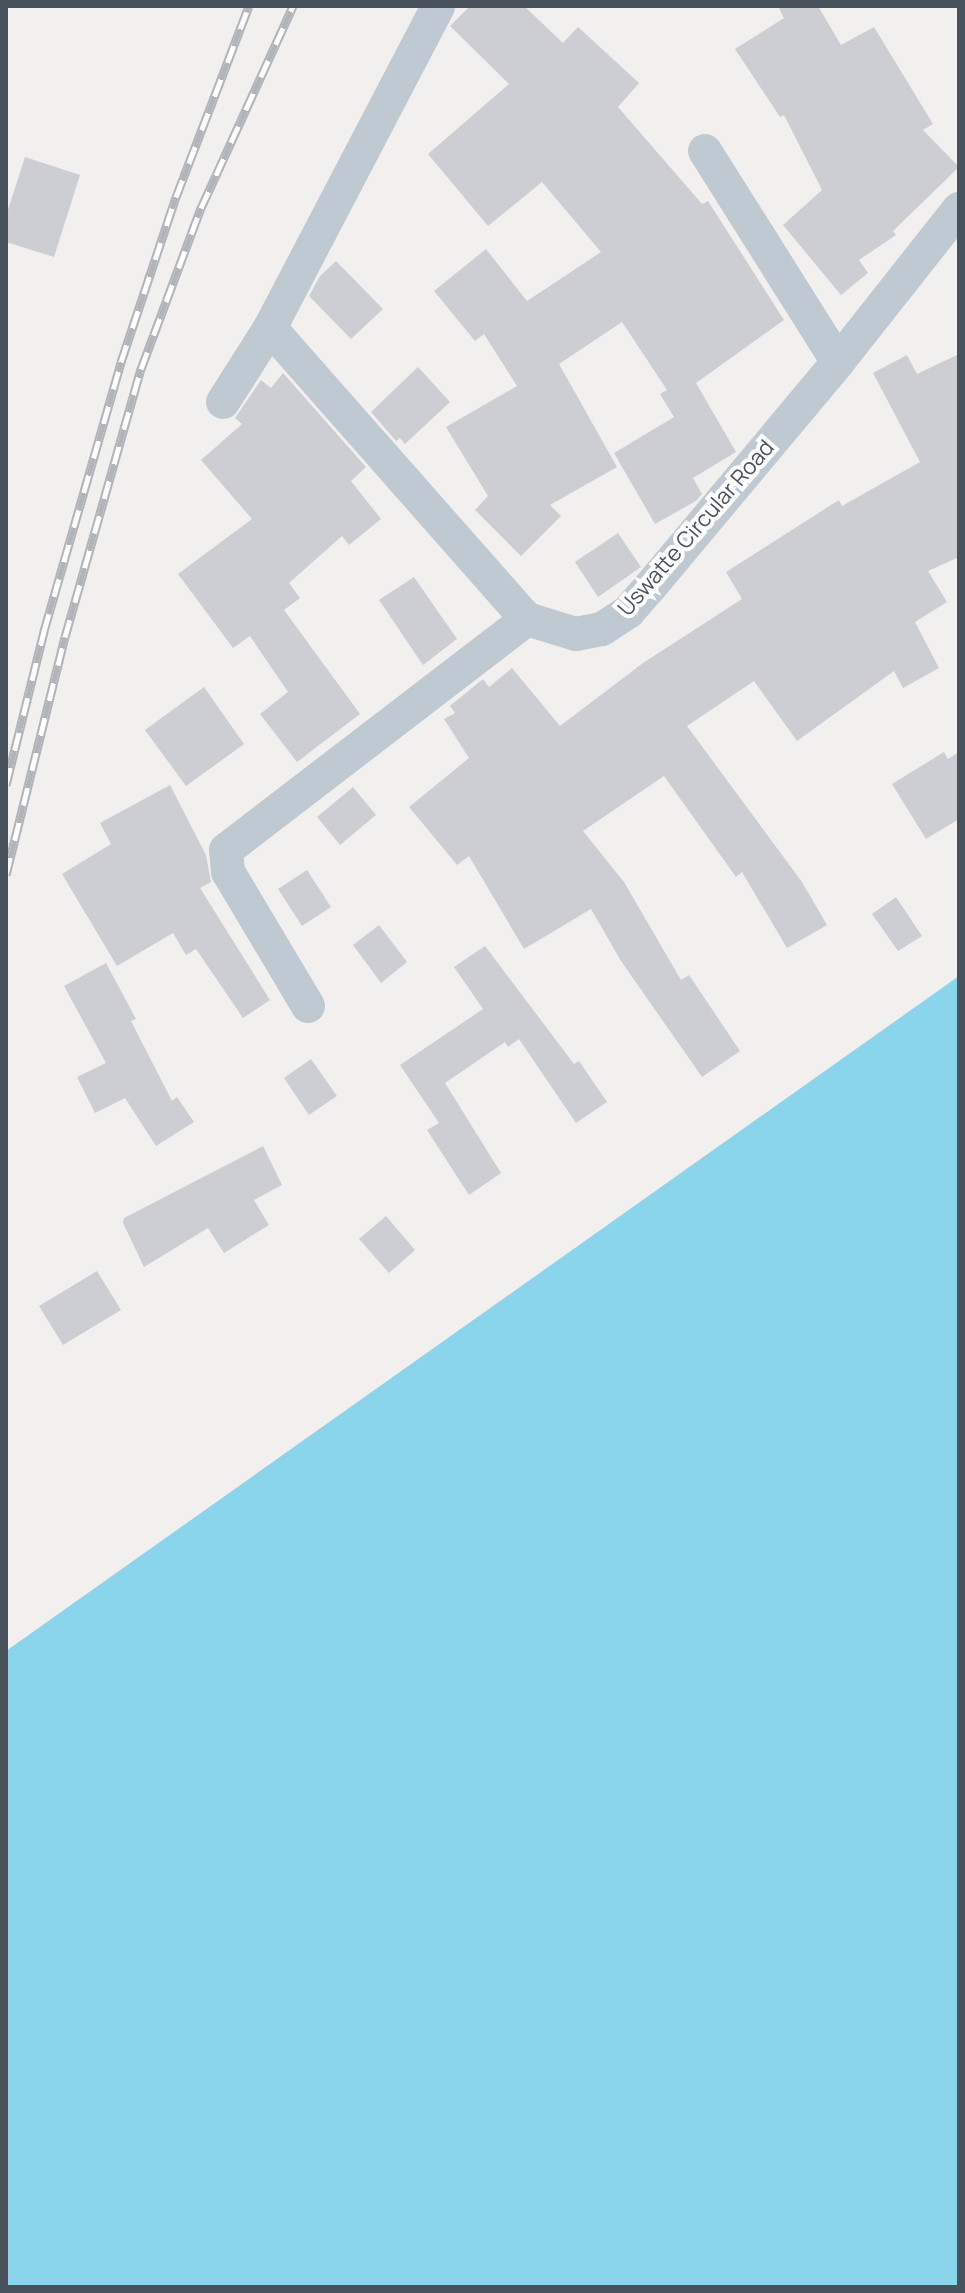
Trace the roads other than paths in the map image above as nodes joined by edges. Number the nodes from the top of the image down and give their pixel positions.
1 (438, 6) edge
2 (705, 151) dead end
3 (959, 209) edge
4 (270, 328) junction
5 (838, 362) junction
6 (223, 402) dead end
7 (527, 619) junction
8 (308, 1006) dead end

1 - 4 street
2 - 5 street
3 - 5 street, Uswatte Circular Road
4 - 6 street
4 - 7 street
5 - 7 street, Uswatte Circular Road
7 - 8 street

